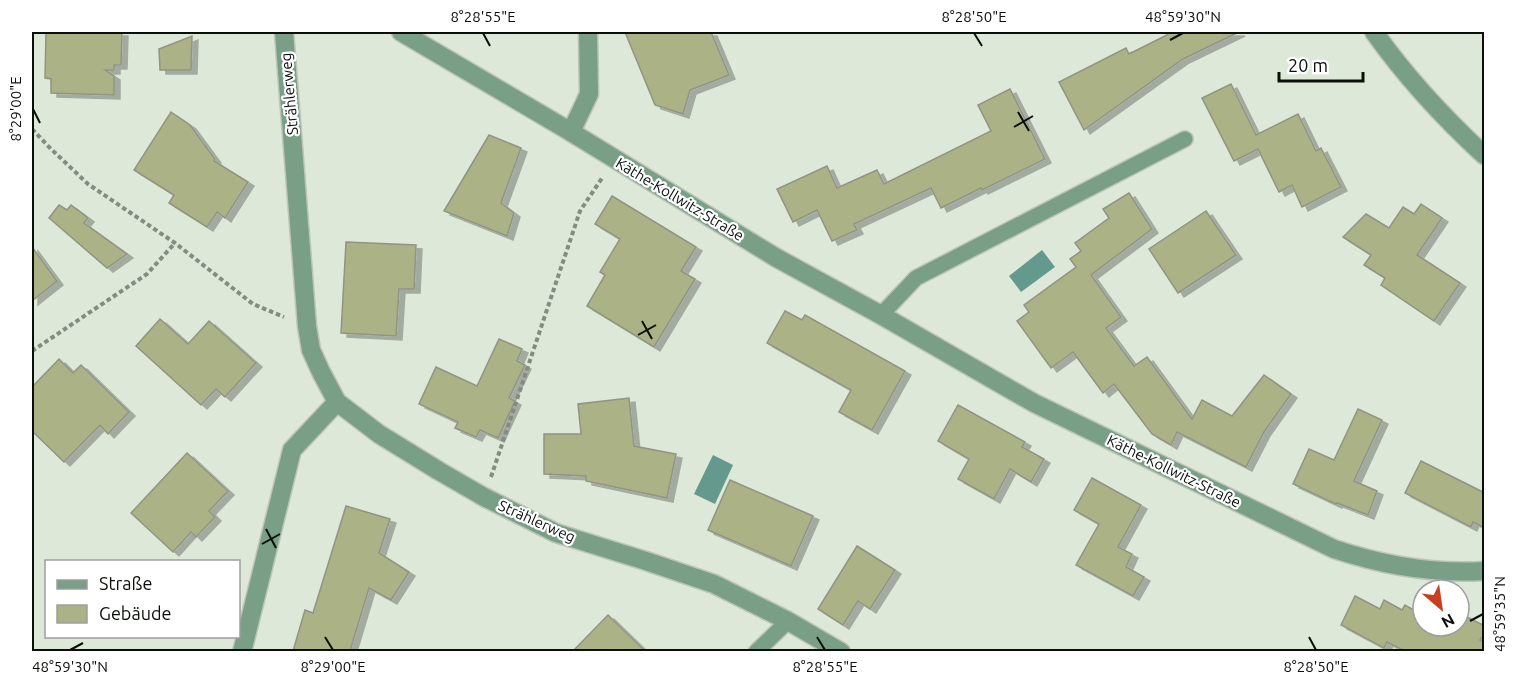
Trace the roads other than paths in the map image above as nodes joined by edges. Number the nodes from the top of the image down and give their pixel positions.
1 (284, 32) edge
2 (401, 32) edge
3 (588, 32) edge
4 (1374, 32) edge
5 (571, 132) junction
6 (1185, 139) dead end
7 (1485, 155) edge
8 (882, 315) junction
9 (337, 402) junction
10 (1485, 571) edge
11 (788, 621) junction
12 (242, 651) edge
13 (756, 651) edge
14 (841, 651) edge

1 - 9 street, Strählerweg
2 - 5 street
3 - 5 street
4 - 7 street
5 - 8 street, Käthe-Kollwitz-Straße
6 - 8 lane
8 - 10 street, Käthe-Kollwitz-Straße
9 - 11 street, Strählerweg
9 - 12 street
11 - 13 lane
11 - 14 street, Strählerweg

